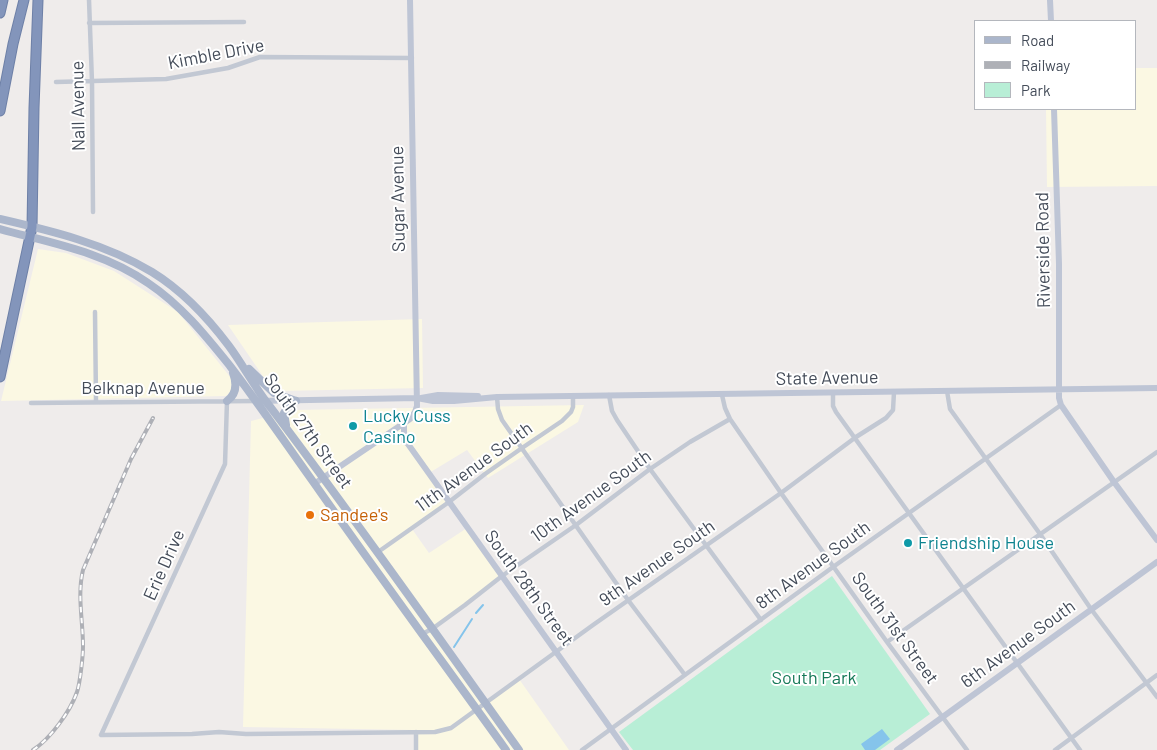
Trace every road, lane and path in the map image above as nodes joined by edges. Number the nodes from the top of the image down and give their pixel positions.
1 (3, 0) edge
2 (24, 0) edge
3 (38, 0) edge
4 (89, 0) edge
5 (410, 0) edge
6 (1050, 0) edge
7 (0, 13) edge
8 (1051, 20) edge
9 (244, 22) dead end
10 (89, 23) junction
11 (412, 58) junction
12 (56, 82) dead end
13 (92, 82) junction
14 (1054, 110) edge
15 (0, 111) edge
16 (93, 212) dead end
17 (1, 219) edge
18 (32, 227) junction
19 (1, 229) edge
20 (30, 237) junction
21 (95, 312) dead end
22 (237, 357) junction
23 (230, 367) junction
24 (0, 376) edge
25 (1157, 388) edge
26 (1058, 390) junction
27 (947, 391) junction
28 (894, 392) junction
29 (833, 393) junction
30 (722, 395) junction
31 (573, 396) junction
32 (609, 396) junction
33 (497, 397) junction
34 (417, 398) junction
35 (227, 401) junction
36 (266, 401) junction
37 (296, 401) junction
38 (96, 402) junction
39 (256, 402) junction
40 (30, 403) dead end
41 (1061, 405) junction
42 (730, 419) junction
43 (404, 423) junction
44 (287, 429) junction
45 (391, 432) junction
46 (856, 437) junction
47 (408, 444) junction
48 (522, 448) junction
49 (1157, 452) edge
50 (984, 459) junction
51 (650, 469) junction
52 (324, 477) junction
53 (1114, 482) junction
54 (314, 484) junction
55 (781, 493) junction
56 (449, 502) junction
57 (910, 512) junction
58 (576, 525) junction
59 (1040, 534) junction
60 (1157, 540) edge
61 (705, 545) junction
62 (378, 552) junction
63 (1157, 562) edge
64 (833, 567) junction
65 (502, 576) junction
66 (962, 588) junction
67 (628, 600) junction
68 (1091, 609) junction
69 (761, 620) junction
70 (432, 629) junction
71 (422, 634) junction
72 (887, 642) junction
73 (556, 652) junction
74 (1016, 663) junction
75 (685, 675) junction
76 (1157, 675) edge
77 (1147, 682) junction
78 (1157, 697) edge
79 (485, 703) junction
80 (476, 709) junction
81 (944, 716) junction
82 (611, 730) junction
83 (416, 732) junction
84 (101, 735) joint
85 (1071, 738) junction
86 (416, 750) edge
87 (506, 750) edge
88 (518, 750) edge
89 (582, 750) edge
90 (626, 750) edge
91 (897, 750) edge
92 (967, 750) edge
93 (1055, 750) edge
94 (1080, 750) edge

1 - 7 highway
2 - 15 highway
3 - 18 highway
4 - 10 street, Nall Avenue
5 - 11 main road, Sugar Avenue
6 - 8 main road
9 - 10 street
10 - 13 street, Nall Avenue
11 - 13 street, Kimble Drive
11 - 34 main road, Sugar Avenue
12 - 13 street, Kimble Drive
13 - 16 street, Nall Avenue
14 - 26 main road, Riverside Road
17 - 18 main road, South 27th Street
18 - 20 highway
18 - 22 main road, South 27th Street
19 - 20 main road, South 27th Street
20 - 23 main road, South 27th Street
20 - 24 highway
21 - 38 street
22 - 36 main road, South 27th Street
22 - 37 main road
23 - 35 main road
23 - 39 main road, South 27th Street
25 - 26 main road, State Avenue
26 - 27 main road, State Avenue
26 - 41 main road, Riverside Road
27 - 28 main road, State Avenue
27 - 50 street
28 - 29 main road, State Avenue
28 - 46 street, 9th Avenue South
29 - 30 main road, State Avenue
29 - 46 street
30 - 32 main road, State Avenue
30 - 42 street, South 31st Street
31 - 32 main road, State Avenue
31 - 33 main road, State Avenue
31 - 48 street, 11th Avenue South
32 - 51 street
33 - 34 main road, State Avenue
33 - 48 street
34 - 37 main road, State Avenue
34 - 43 main road
35 - 38 street, Belknap Avenue
35 - 39 street, Belknap Avenue
35 - 84 street, Erie Drive
36 - 37 main road, State Avenue
36 - 39 main road, State Avenue
36 - 44 main road, South 27th Street
37 - 44 main road
38 - 40 street, Belknap Avenue
39 - 54 main road, South 27th Street
41 - 50 street, 8th Avenue South
41 - 53 main road
42 - 51 street, 10th Avenue South
42 - 55 street, South 31st Street
43 - 45 main road
43 - 47 main road, South 28th Street
44 - 52 main road, South 27th Street
45 - 47 main road, South 28th Street
45 - 52 main road
46 - 55 street, 9th Avenue South
46 - 57 street
47 - 56 main road, South 28th Street
48 - 56 street, 11th Avenue South
48 - 58 street
49 - 53 street
50 - 57 street, 8th Avenue South
50 - 59 street
51 - 58 street, 10th Avenue South
51 - 61 street
52 - 54 main road
52 - 62 main road, South 27th Street
53 - 59 street
53 - 60 main road
54 - 71 main road, South 27th Street
55 - 61 street, 9th Avenue South
55 - 64 street, South 31st Street
56 - 62 street, 11th Avenue South
56 - 65 main road, South 28th Street
57 - 64 street, 8th Avenue South
57 - 66 street
58 - 65 street, 10th Avenue South
58 - 67 street
59 - 66 street
59 - 68 street
61 - 67 street, 9th Avenue South
61 - 69 street
62 - 70 main road, South 27th Street
63 - 68 main road, 6th Avenue South
64 - 69 street, 8th Avenue South
64 - 72 street, South 31st Street
65 - 70 street, 10th Avenue South
65 - 73 main road, South 28th Street
66 - 72 street
66 - 74 street
67 - 73 street, 9th Avenue South
67 - 75 street
68 - 74 main road, 6th Avenue South
68 - 77 street
69 - 75 street, 8th Avenue South
70 - 71 street, 10th Avenue South
70 - 79 main road, South 27th Street
71 - 80 main road, South 27th Street
72 - 81 street, South 31st Street
73 - 79 street, 9th Avenue South
73 - 82 main road, South 28th Street
74 - 81 main road, 6th Avenue South
74 - 85 street
75 - 82 street, 8th Avenue South
76 - 77 street
77 - 78 street
77 - 85 street
79 - 80 street, 9th Avenue South
79 - 88 main road, South 27th Street
80 - 83 street, 9th Avenue South
80 - 87 main road, South 27th Street
81 - 91 main road, 6th Avenue South
81 - 92 street, South 31st Street
82 - 89 street, 8th Avenue South
82 - 90 main road, South 28th Street
83 - 84 street, 9th Avenue South
83 - 86 street
85 - 93 street
85 - 94 street

